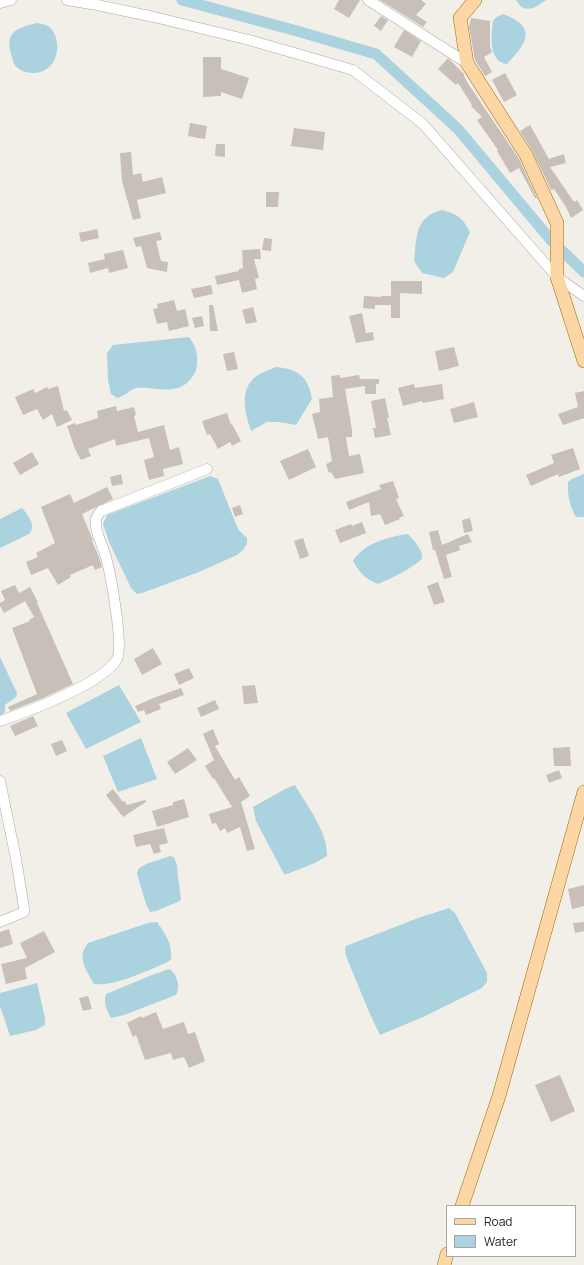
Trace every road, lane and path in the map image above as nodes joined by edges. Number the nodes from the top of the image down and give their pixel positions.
1 (11, 0) edge
2 (66, 0) edge
3 (368, 0) edge
4 (474, 0) edge
5 (0, 3) edge
6 (467, 63) junction
7 (557, 277) junction
8 (584, 296) edge
9 (584, 361) edge
10 (207, 469) dead end
11 (0, 721) edge
12 (0, 781) edge
13 (584, 792) edge
14 (0, 922) edge
15 (462, 1205) edge

1 - 5 street
2 - 7 street
3 - 6 street
4 - 6 main road
6 - 7 main road
7 - 8 street
7 - 9 main road
10 - 11 street
12 - 14 street
13 - 15 main road

